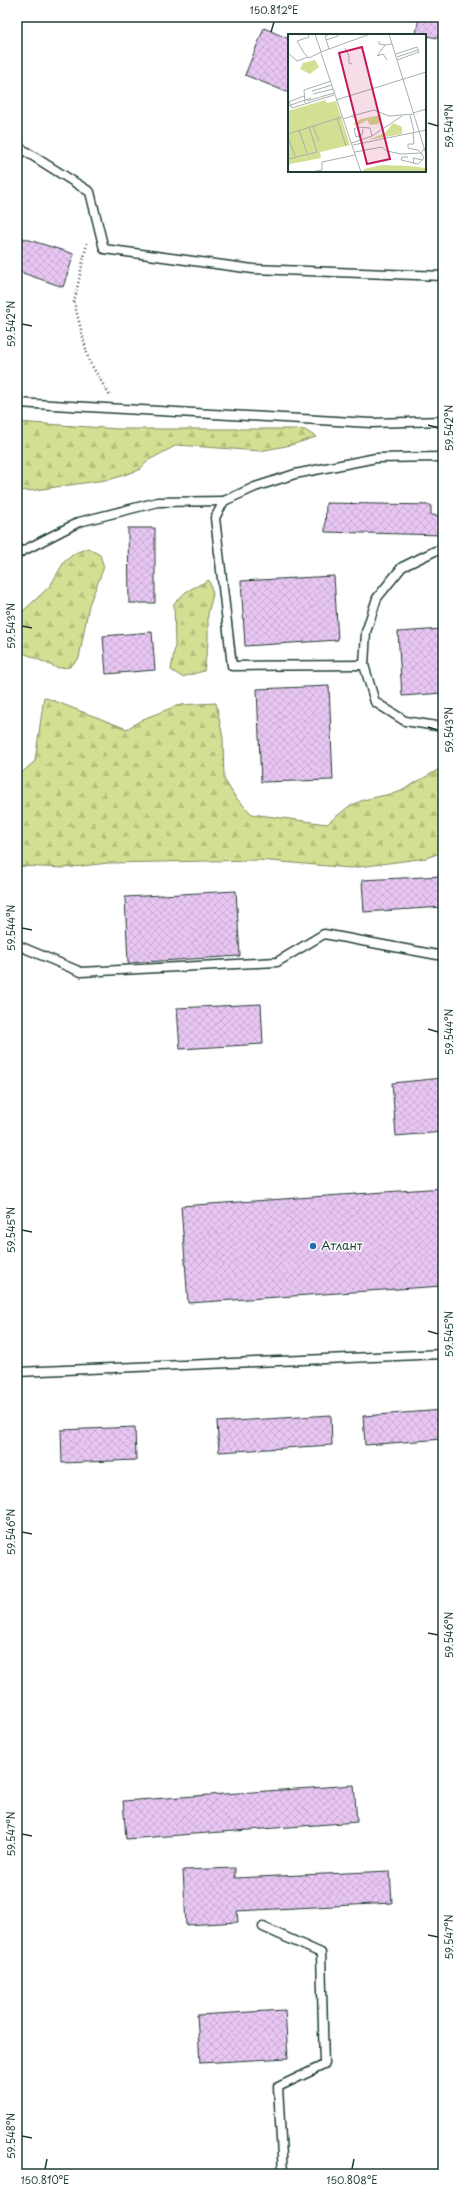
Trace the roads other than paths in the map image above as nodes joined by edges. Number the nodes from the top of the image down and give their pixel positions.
1 (17, 146) edge
2 (443, 276) edge
3 (17, 403) edge
4 (443, 421) edge
5 (443, 457) edge
6 (224, 502) junction
7 (443, 551) edge
8 (17, 554) edge
9 (364, 665) junction
10 (443, 727) edge
11 (17, 945) edge
12 (443, 956) edge
13 (443, 1354) edge
14 (17, 1372) edge
15 (263, 1927) dead end
16 (283, 2174) edge

1 - 2 lane
3 - 4 lane
5 - 6 lane
6 - 8 lane
6 - 9 lane
7 - 9 lane
9 - 10 lane
11 - 12 lane
13 - 14 lane
15 - 16 lane

